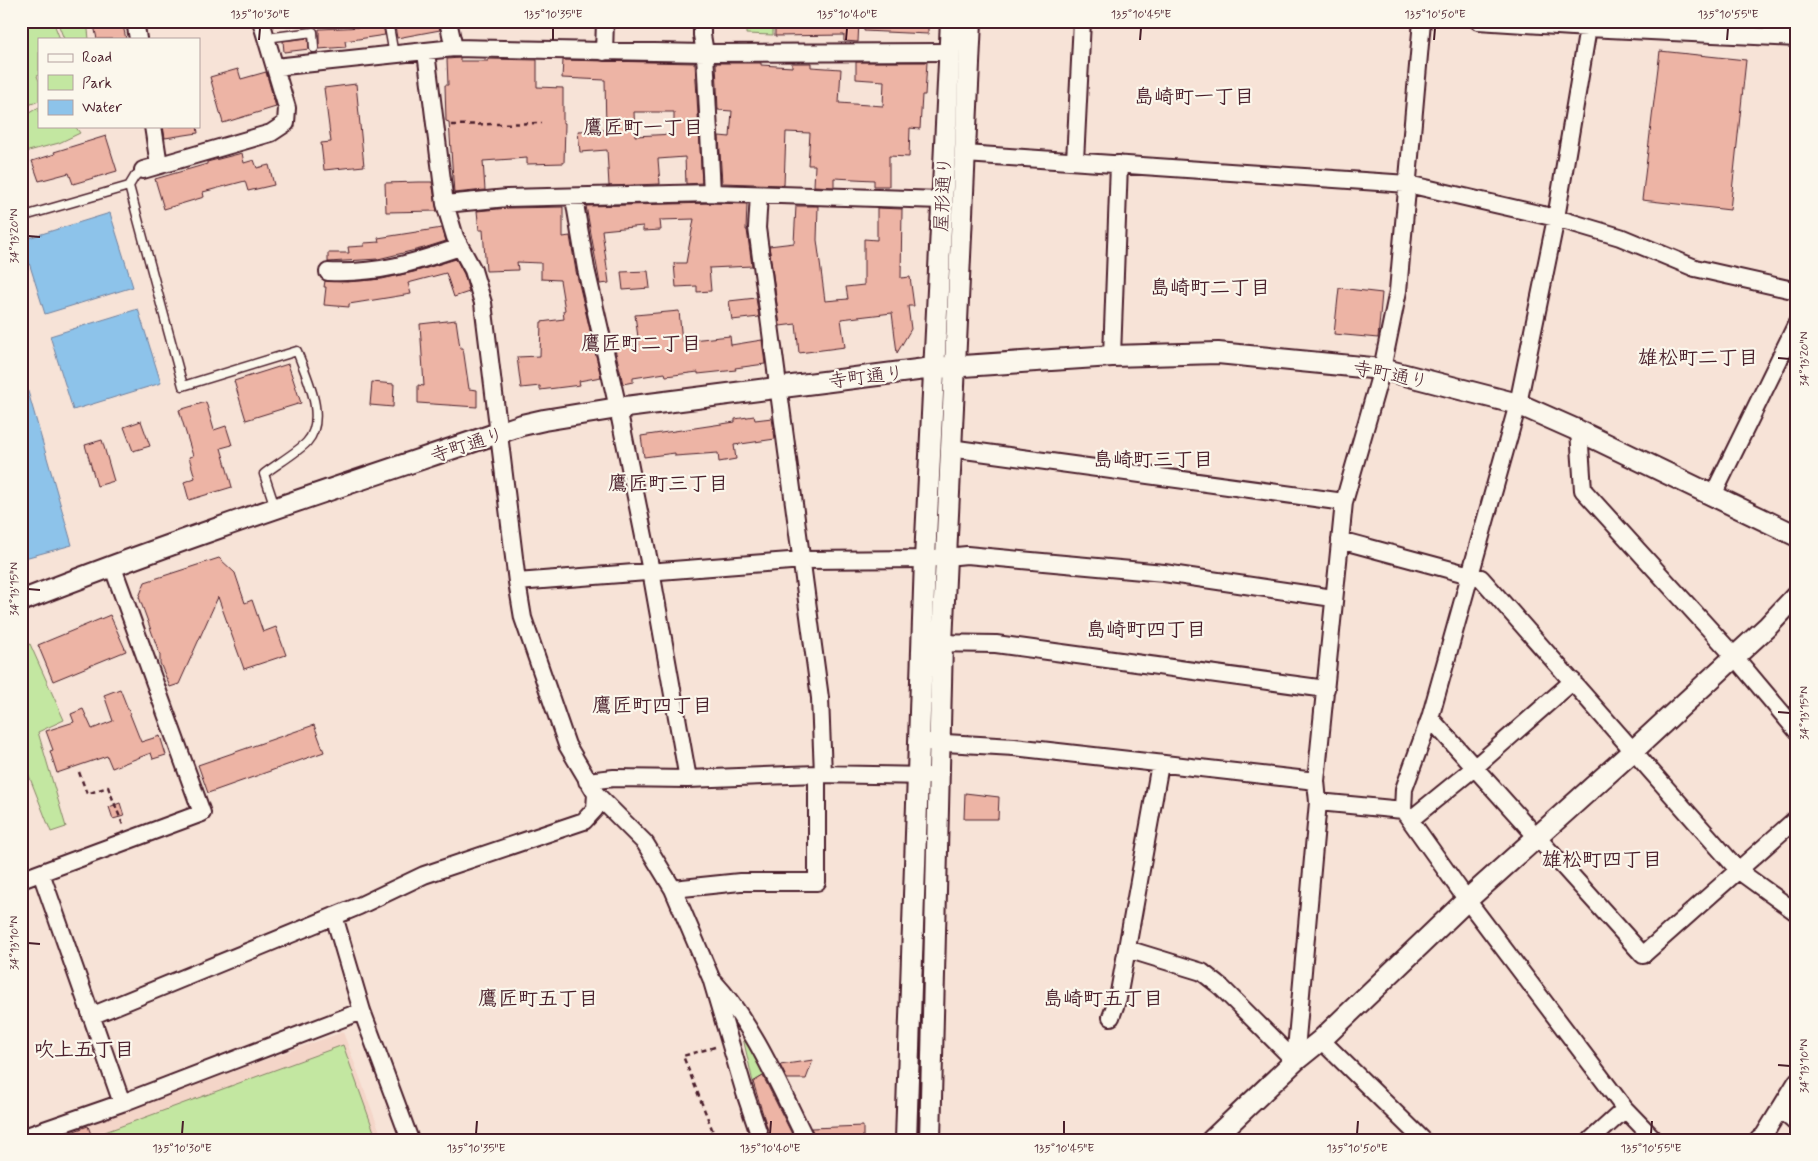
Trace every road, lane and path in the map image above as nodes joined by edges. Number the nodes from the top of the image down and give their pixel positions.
1 (135, 21) edge
2 (262, 21) edge
3 (388, 21) edge
4 (448, 21) edge
5 (605, 21) edge
6 (702, 21) edge
7 (951, 21) edge
8 (972, 21) edge
9 (1082, 21) edge
10 (1422, 21) edge
11 (1478, 21) edge
12 (1506, 22) edge
13 (1588, 28) junction
14 (138, 38) edge
15 (266, 38) junction
16 (1797, 38) edge
17 (314, 48) dead end
18 (454, 48) junction
19 (426, 52) junction
20 (604, 52) junction
21 (949, 52) junction
22 (705, 53) junction
23 (394, 55) junction
24 (275, 68) junction
25 (542, 122) dead end
26 (435, 126) junction
27 (152, 128) edge
28 (965, 154) junction
29 (1075, 161) junction
30 (1119, 164) junction
31 (159, 165) junction
32 (143, 170) joint
33 (1408, 184) junction
34 (128, 186) junction
35 (712, 193) junction
36 (759, 194) junction
37 (574, 198) junction
38 (942, 200) junction
39 (445, 204) junction
40 (21, 217) edge
41 (1556, 218) junction
42 (460, 247) junction
43 (328, 272) dead end
44 (1797, 291) edge
45 (1797, 323) edge
46 (1112, 356) junction
47 (954, 366) junction
48 (933, 368) junction
49 (1382, 369) junction
50 (778, 388) junction
51 (1518, 404) junction
52 (618, 408) junction
53 (1579, 431) junction
54 (499, 433) junction
55 (950, 448) junction
56 (1713, 495) junction
57 (1344, 502) junction
58 (276, 509) junction
59 (1797, 536) edge
60 (1340, 540) junction
61 (945, 556) junction
62 (925, 559) junction
63 (803, 560) junction
64 (112, 566) junction
65 (651, 571) junction
66 (1470, 575) junction
67 (517, 582) junction
68 (1797, 595) edge
69 (1333, 598) junction
70 (21, 601) edge
71 (932, 643) junction
72 (1734, 656) junction
73 (1572, 681) junction
74 (1326, 689) junction
75 (1430, 718) junction
76 (1797, 731) edge
77 (929, 742) junction
78 (1634, 750) junction
79 (1160, 764) junction
80 (1474, 768) junction
81 (79, 772) dead end
82 (820, 774) junction
83 (918, 775) junction
84 (938, 776) junction
85 (688, 779) junction
86 (1316, 781) junction
87 (591, 788) junction
88 (1318, 802) junction
89 (1407, 815) junction
90 (1797, 818) edge
91 (123, 825) dead end
92 (1537, 837) junction
93 (1739, 871) junction
94 (40, 873) junction
95 (21, 880) edge
96 (673, 889) junction
97 (1467, 900) junction
98 (1797, 913) edge
99 (334, 916) junction
100 (1127, 949) junction
101 (711, 978) junction
102 (362, 1011) junction
103 (91, 1016) junction
104 (1111, 1017) dead end
105 (1321, 1040) junction
106 (730, 1043) junction
107 (1295, 1061) junction
108 (1797, 1081) edge
109 (122, 1103) junction
110 (1625, 1109) junction
111 (1780, 1109) junction
112 (1797, 1124) edge
113 (21, 1138) edge
114 (410, 1140) edge
115 (722, 1140) edge
116 (761, 1140) edge
117 (806, 1140) edge
118 (906, 1140) edge
119 (930, 1140) edge
120 (1212, 1140) edge
121 (1423, 1140) edge
122 (1591, 1140) edge
123 (1656, 1140) edge
124 (1758, 1140) edge

1 - 14 street
2 - 15 street
3 - 23 lane
4 - 18 street
5 - 20 street
6 - 22 street
7 - 21 street, 屋形通り
8 - 28 street, 屋形通り
9 - 29 street
10 - 33 street
11 - 12 street
12 - 13 street
13 - 16 street
13 - 41 street
15 - 17 lane
15 - 24 street
18 - 19 street
18 - 20 street
19 - 23 street
19 - 26 street
20 - 22 street
21 - 22 street
21 - 38 street, 屋形通り
22 - 35 street
23 - 24 street
24 - 31 street
25 - 26 path
26 - 39 street
27 - 31 street
28 - 29 street
28 - 47 street, 屋形通り
29 - 30 street
30 - 33 street
30 - 46 street
31 - 32 street
32 - 34 lane
33 - 41 street
33 - 49 street
34 - 40 lane
34 - 58 lane
35 - 36 street
35 - 37 street
36 - 38 street
36 - 50 street
37 - 39 street
37 - 52 street
38 - 48 street, 屋形通り
39 - 42 street
41 - 44 street
41 - 51 street
42 - 43 street
42 - 54 street
45 - 56 street
46 - 47 street, 寺町通り
46 - 49 street, 寺町通り
47 - 48 street, 寺町通り
47 - 55 street, 屋形通り
48 - 50 street, 寺町通り
48 - 62 street, 屋形通り
49 - 51 street, 寺町通り
49 - 57 street
50 - 52 street, 寺町通り
50 - 63 street
51 - 53 street, 寺町通り
51 - 66 street
52 - 54 street, 寺町通り
52 - 65 street
53 - 56 street, 寺町通り
53 - 72 street
54 - 58 street, 寺町通り
54 - 67 street
55 - 57 street
55 - 61 street, 屋形通り
56 - 59 street, 寺町通り
57 - 60 street
58 - 64 street, 寺町通り
60 - 66 street
60 - 69 street
61 - 62 street
61 - 69 street
61 - 71 street, 屋形通り
62 - 63 street
62 - 71 street, 屋形通り
63 - 65 street
63 - 82 street
64 - 70 street, 寺町通り
64 - 94 street
65 - 67 street
65 - 85 street
66 - 73 street
66 - 75 street
67 - 87 street
68 - 72 street
69 - 74 street
71 - 74 street
71 - 77 street
72 - 76 street
72 - 78 street
73 - 78 street
73 - 80 street
74 - 86 street
75 - 80 street
75 - 89 street
77 - 79 street
77 - 83 street
77 - 84 street
78 - 92 street
78 - 93 street
79 - 86 street
79 - 100 street
80 - 89 street
80 - 92 street
81 - 91 path
82 - 83 street
82 - 85 street
82 - 96 street
83 - 84 street
83 - 118 street
84 - 119 street
85 - 87 street
86 - 88 street
87 - 96 street
87 - 99 street
88 - 89 street
88 - 107 street
89 - 97 street
90 - 93 street
92 - 93 street
92 - 97 street
93 - 98 street
94 - 95 street
94 - 103 street
96 - 101 street
97 - 105 street
97 - 110 street
99 - 102 street
99 - 103 street
100 - 104 street
100 - 107 street
101 - 106 street
101 - 117 street
102 - 109 street
102 - 114 street
103 - 109 street
105 - 107 street
105 - 121 street
106 - 115 path
106 - 116 street
107 - 120 street
108 - 111 street
109 - 113 street
110 - 122 street
110 - 123 street
111 - 112 street
111 - 124 street

